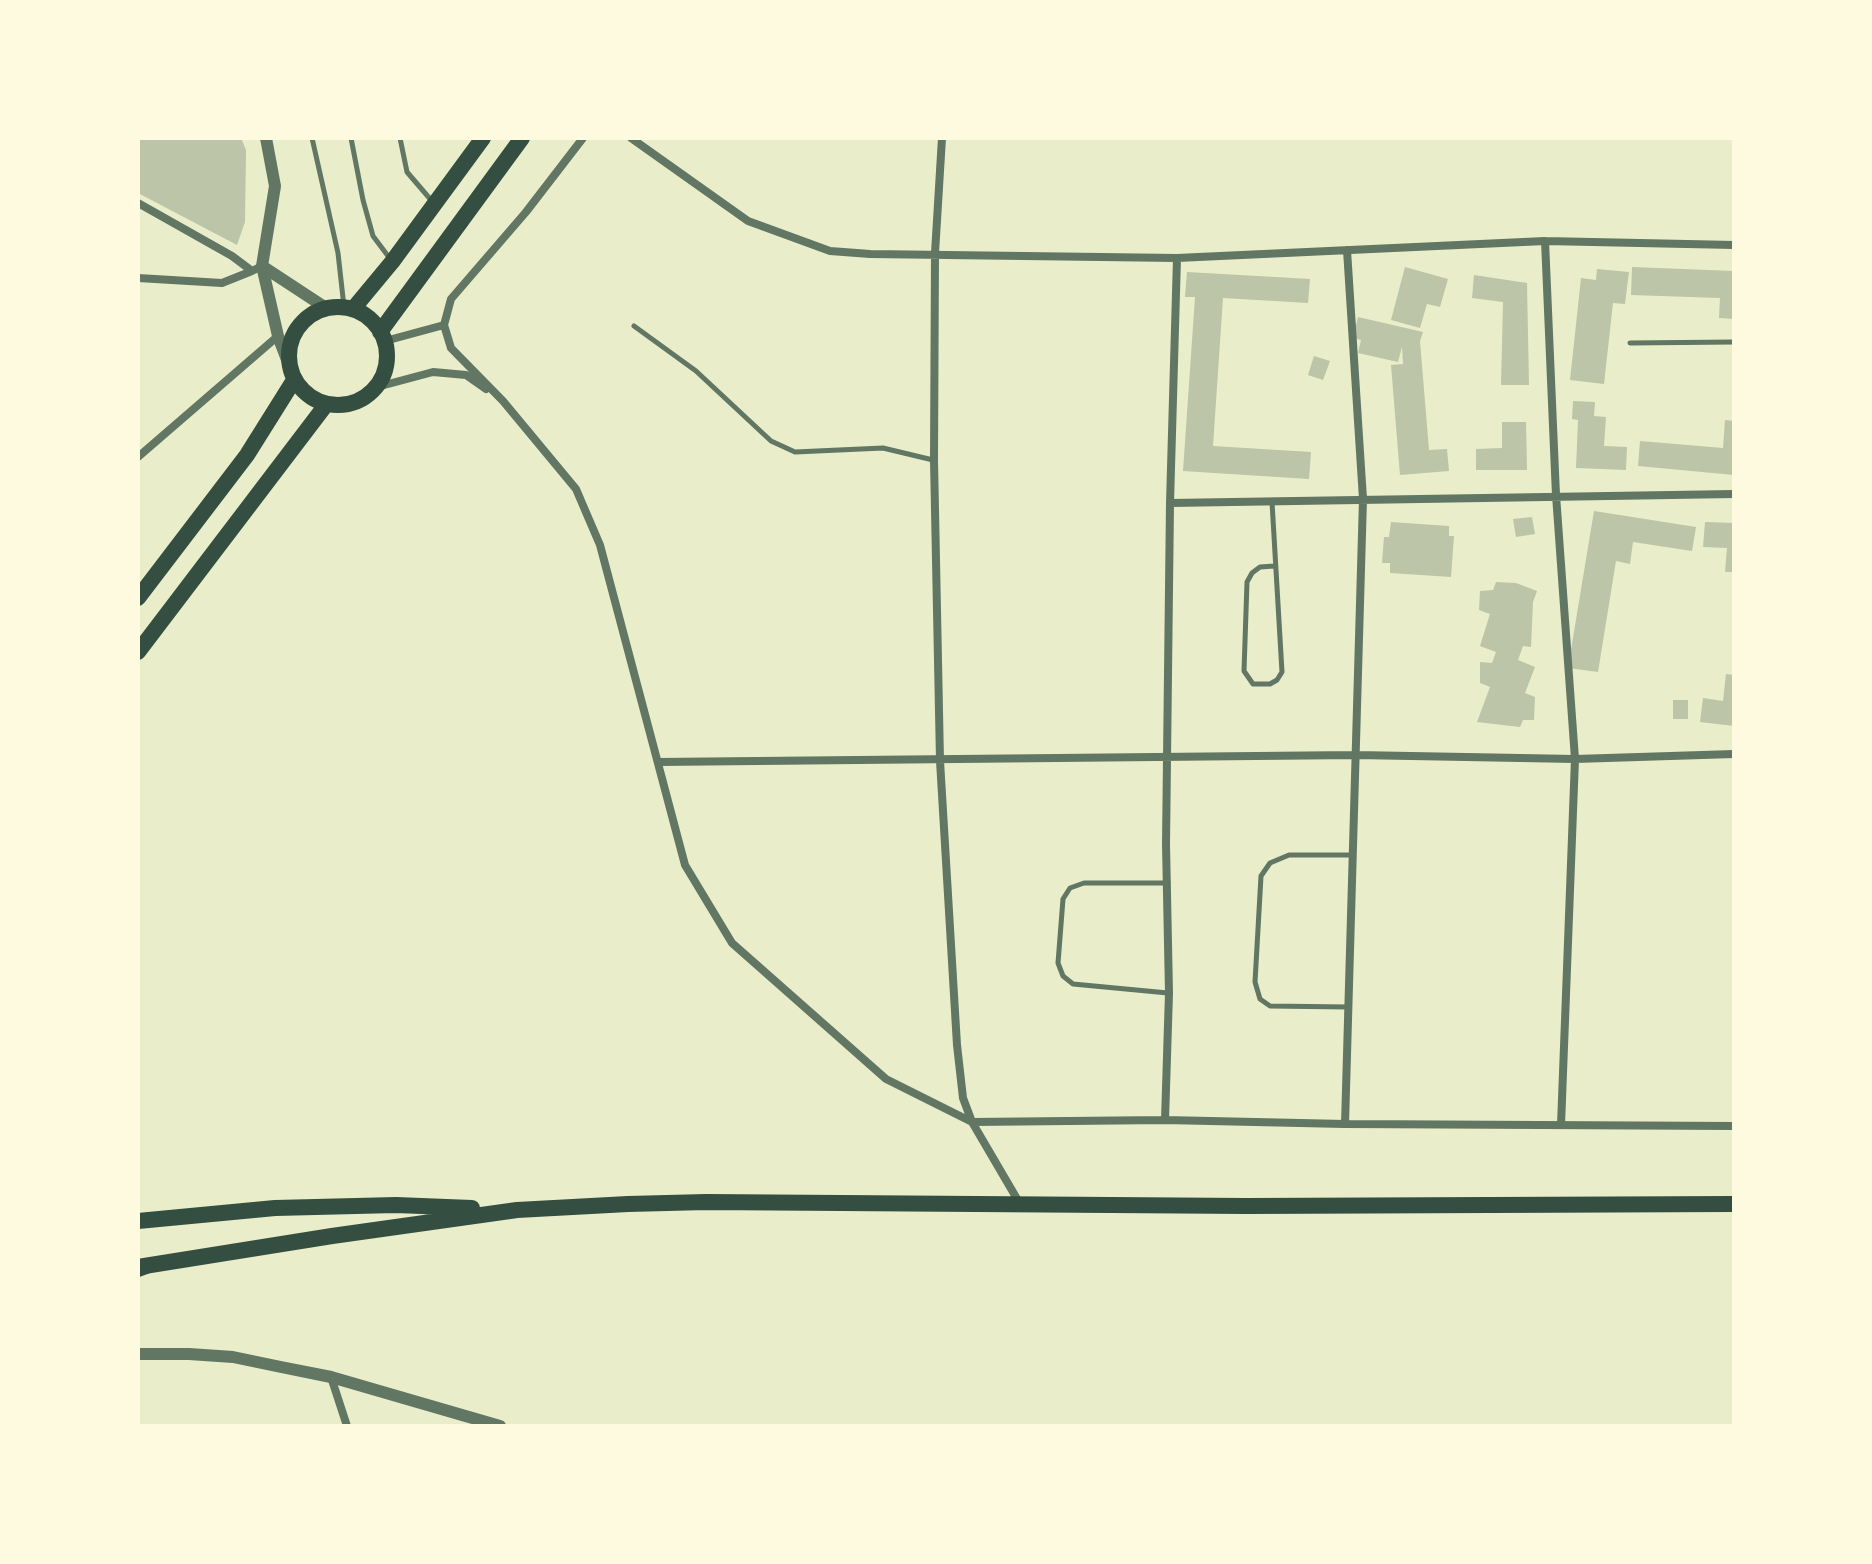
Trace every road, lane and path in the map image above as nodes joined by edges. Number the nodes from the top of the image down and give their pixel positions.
1 (266, 138) edge
2 (312, 138) edge
3 (351, 138) edge
4 (400, 138) edge
5 (483, 138) edge
6 (522, 138) edge
7 (583, 138) edge
8 (631, 138) edge
9 (942, 138) edge
10 (138, 203) edge
11 (435, 203) junction
12 (1545, 241) junction
13 (1734, 245) edge
14 (1347, 250) junction
15 (935, 253) junction
16 (1177, 258) junction
17 (392, 262) junction
18 (257, 269) junction
19 (138, 278) edge
20 (326, 308) junction
21 (349, 308) junction
22 (444, 325) junction
23 (634, 326) dead end
24 (278, 336) junction
25 (383, 336) junction
26 (1734, 342) edge
27 (1630, 343) dead end
28 (292, 372) junction
29 (377, 387) junction
30 (503, 401) junction
31 (325, 406) junction
32 (138, 457) edge
33 (934, 460) junction
34 (1734, 494) edge
35 (1556, 495) junction
36 (1363, 499) junction
37 (1272, 501) junction
38 (1170, 503) junction
39 (1274, 566) junction
40 (138, 598) edge
41 (138, 652) edge
42 (1734, 754) edge
43 (1356, 755) junction
44 (1168, 757) junction
45 (1575, 759) junction
46 (940, 761) junction
47 (658, 762) junction
48 (1353, 855) junction
49 (1168, 883) junction
50 (1169, 993) junction
51 (1349, 1007) junction
52 (1165, 1120) junction
53 (972, 1122) junction
54 (1345, 1124) junction
55 (1561, 1125) junction
56 (1734, 1126) edge
57 (1020, 1204) junction
58 (1734, 1204) edge
59 (517, 1210) junction
60 (138, 1221) edge
61 (141, 1268) edge
62 (138, 1354) edge
63 (331, 1377) junction
64 (347, 1426) edge
65 (500, 1426) edge

1 - 18 street
2 - 21 lane
3 - 17 lane
4 - 11 lane
5 - 11 main road
6 - 25 main road
7 - 22 street
8 - 15 street
9 - 15 street
10 - 18 street
11 - 17 main road
12 - 13 street
12 - 14 street
12 - 35 street
14 - 16 street
14 - 36 street
15 - 16 street
15 - 33 street
16 - 38 street
17 - 21 main road
18 - 19 street
18 - 20 street
18 - 24 street
20 - 21 main road
20 - 28 main road
21 - 25 main road
22 - 25 street
22 - 30 street
23 - 33 lane
24 - 28 street
24 - 32 street
25 - 29 main road
26 - 27 lane
28 - 31 main road
28 - 40 main road
29 - 30 street
29 - 31 main road
30 - 47 street
31 - 41 main road
33 - 46 street
34 - 35 street
35 - 36 street
35 - 45 street
36 - 37 street
36 - 43 street
37 - 38 street
37 - 39 lane
38 - 44 street
39 - 39 lane
42 - 45 street
43 - 44 street
43 - 45 street
43 - 48 street
44 - 46 street
44 - 49 street
45 - 55 street
46 - 47 street
46 - 53 street
47 - 53 street
48 - 51 street
48 - 51 lane
49 - 50 street
49 - 50 lane
50 - 52 street
51 - 54 street
52 - 53 street
52 - 54 street
53 - 57 street
54 - 55 street
55 - 56 street
57 - 58 main road
57 - 59 main road
59 - 60 main road
59 - 61 main road
62 - 63 street
63 - 64 street
63 - 65 street

